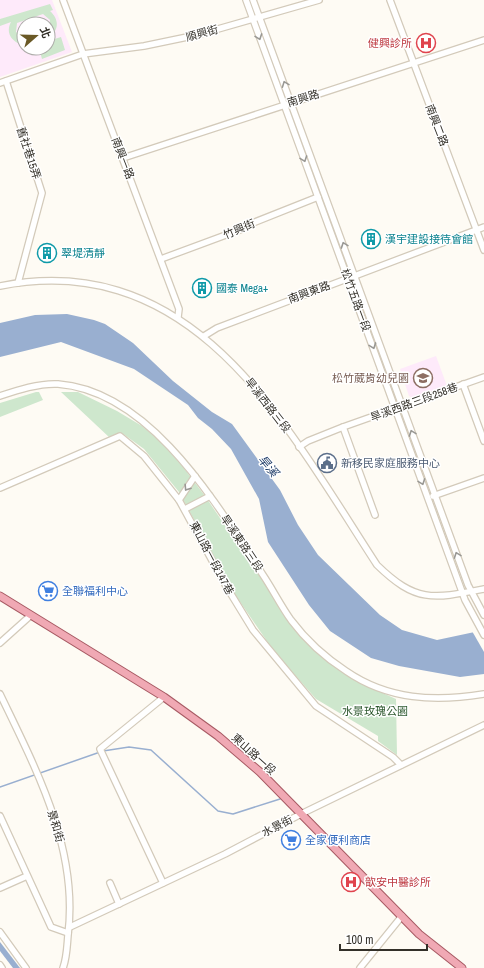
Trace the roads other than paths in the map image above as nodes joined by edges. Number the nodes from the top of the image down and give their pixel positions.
1 (63, 0) edge
2 (246, 0) edge
3 (253, 0) edge
4 (319, 0) edge
5 (390, 0) edge
6 (259, 17) junction
7 (252, 18) junction
8 (484, 40) edge
9 (83, 54) junction
10 (414, 64) junction
11 (3, 82) edge
12 (291, 102) junction
13 (284, 104) junction
14 (123, 158) junction
15 (318, 197) junction
16 (484, 227) edge
17 (477, 230) junction
18 (484, 250) edge
19 (160, 259) junction
20 (355, 275) junction
21 (348, 278) junction
22 (18, 283) junction
23 (0, 286) edge
24 (178, 317) junction
25 (204, 336) junction
26 (484, 376) edge
27 (463, 384) junction
28 (0, 396) edge
29 (402, 406) junction
30 (395, 408) junction
31 (343, 427) junction
32 (484, 441) edge
33 (299, 447) junction
34 (195, 476) junction
35 (484, 478) edge
36 (0, 488) edge
37 (210, 496) junction
38 (435, 496) junction
39 (428, 498) junction
40 (179, 500) junction
41 (185, 509) junction
42 (375, 515) dead end
43 (484, 589) edge
44 (471, 592) junction
45 (462, 594) junction
46 (0, 596) edge
47 (484, 615) edge
48 (30, 616) junction
49 (484, 635) edge
50 (0, 643) edge
51 (0, 694) edge
52 (484, 694) edge
53 (164, 698) junction
54 (484, 725) edge
55 (401, 765) junction
56 (301, 814) junction
57 (0, 816) edge
58 (27, 876) junction
59 (110, 883) dead end
60 (163, 883) junction
61 (0, 888) edge
62 (119, 904) junction
63 (402, 916) junction
64 (70, 927) junction
65 (0, 932) edge
66 (68, 933) junction
67 (0, 966) edge
68 (2, 968) edge
69 (26, 968) edge
70 (63, 968) edge
71 (360, 968) edge
72 (462, 968) edge

1 - 9 street, 南興一路
2 - 7 street, 松竹五路一段
3 - 6 street, 松竹五路一段
4 - 6 street, 順興街
5 - 10 street, 南興二路
6 - 7 street, 順興街
12 -> 6 street, 松竹五路一段
7 - 9 street, 順興街
7 -> 13 street, 松竹五路一段
8 - 10 street, 南興路
9 - 11 street, 順興街
9 - 14 street, 南興一路
10 - 12 street, 南興路
10 - 17 street, 南興二路
11 - 22 street, 舊社巷15弄
12 - 13 street, 南興路
20 -> 12 street, 松竹五路一段
13 - 14 street, 南興路
13 -> 15 street, 松竹五路一段
14 - 19 street, 南興一路
15 - 19 street, 竹興街
15 - 21 street, 松竹五路一段
16 - 17 street, 南興東路
17 - 18 street, 南興二路
17 - 20 street, 南興東路
19 - 24 street, 南興一路
20 - 21 street, 南興東路
20 - 29 street, 松竹五路一段
21 - 25 street, 南興東路
21 -> 30 street, 松竹五路一段
22 - 23 street, 旱溪西路三段
22 - 24 street, 旱溪西路三段
24 - 25 street, 旱溪西路三段
25 - 33 street, 旱溪西路三段
26 - 27 street, 旱溪西路三段258巷
27 - 29 street, 旱溪西路三段258巷
27 - 32 street
28 - 34 street, 旱溪東路三段
29 - 30 street, 旱溪西路三段258巷
38 -> 29 street, 松竹五路一段
30 - 31 street, 旱溪西路三段258巷
30 -> 39 street, 松竹五路一段
31 - 33 street, 旱溪西路三段258巷
31 - 42 street
33 - 45 street, 旱溪西路三段
34 - 37 street, 旱溪東路三段
34 -> 40 street
35 - 38 street
36 - 40 street, 東山路一段147巷
37 - 41 street
37 - 52 street, 旱溪東路三段
38 - 39 street
44 -> 38 street, 松竹五路一段
39 - 45 street, 松竹五路一段
40 - 41 street, 東山路一段147巷
41 - 55 street, 東山路一段147巷
43 - 44 street, 旱溪西路三段
44 - 45 street, 旱溪西路三段
44 - 47 street, 松竹五路一段
45 - 49 street, 松竹五路一段
46 - 48 main road, 東山路一段
48 - 50 street
48 - 53 main road, 東山路一段
51 - 64 street, 景和街
53 - 56 main road, 東山路一段
53 - 60 street
54 - 55 street, 水景街
55 - 56 street, 水景街
56 - 60 street, 水景街
56 - 63 main road, 東山路一段
57 - 58 street
58 - 61 street
58 - 66 street
59 - 62 street
60 - 62 street, 水景街
62 - 64 street, 水景街
63 - 71 street
63 - 72 main road, 東山路一段
64 - 66 street, 景和街
65 - 69 street
66 - 70 street, 景和街
67 - 68 street

